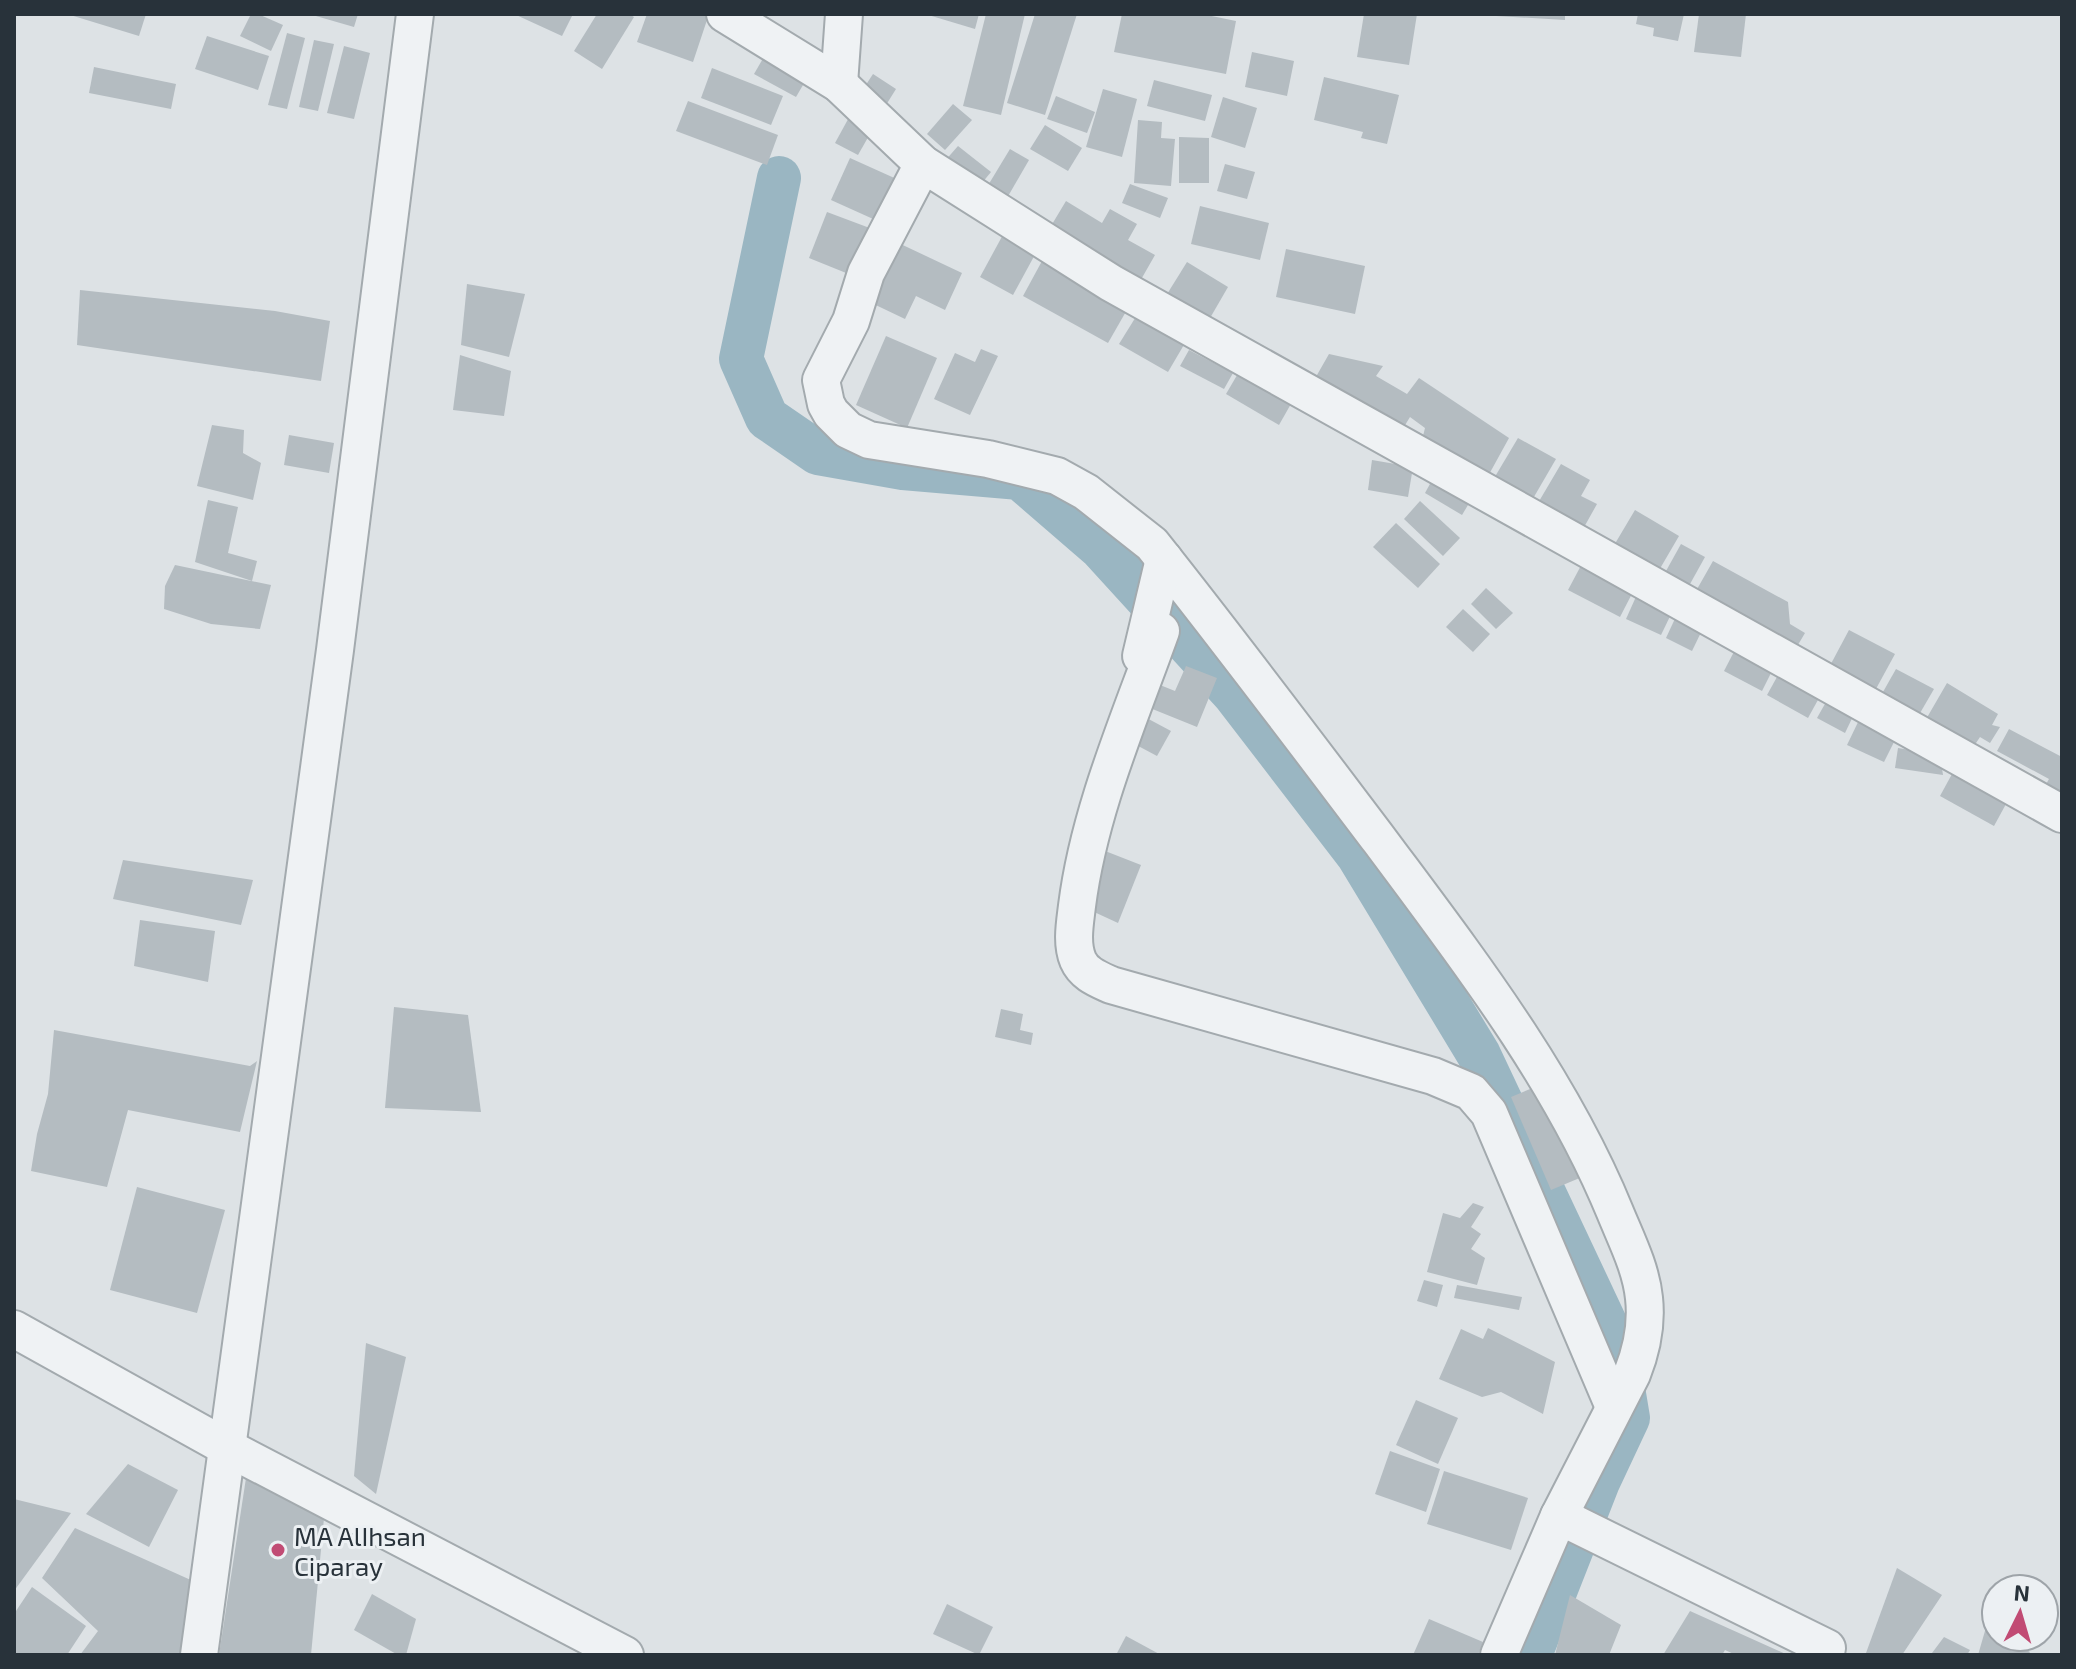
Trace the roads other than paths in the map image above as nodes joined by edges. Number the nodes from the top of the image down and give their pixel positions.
1 (415, 14) edge
2 (725, 14) edge
3 (844, 14) edge
4 (839, 84) junction
5 (923, 164) junction
6 (1164, 559) junction
7 (2062, 814) edge
8 (14, 1329) edge
9 (1622, 1392) junction
10 (228, 1448) junction
11 (1575, 1524) junction
12 (1827, 1648) dead end
13 (199, 1655) edge
14 (625, 1655) edge
15 (1499, 1655) edge

1 - 10 street
2 - 4 street
3 - 4 street
4 - 5 street
5 - 6 street
5 - 7 street
6 - 9 street
6 - 9 street
8 - 10 street
9 - 11 street
10 - 13 street
10 - 14 street
11 - 12 street
11 - 15 street

